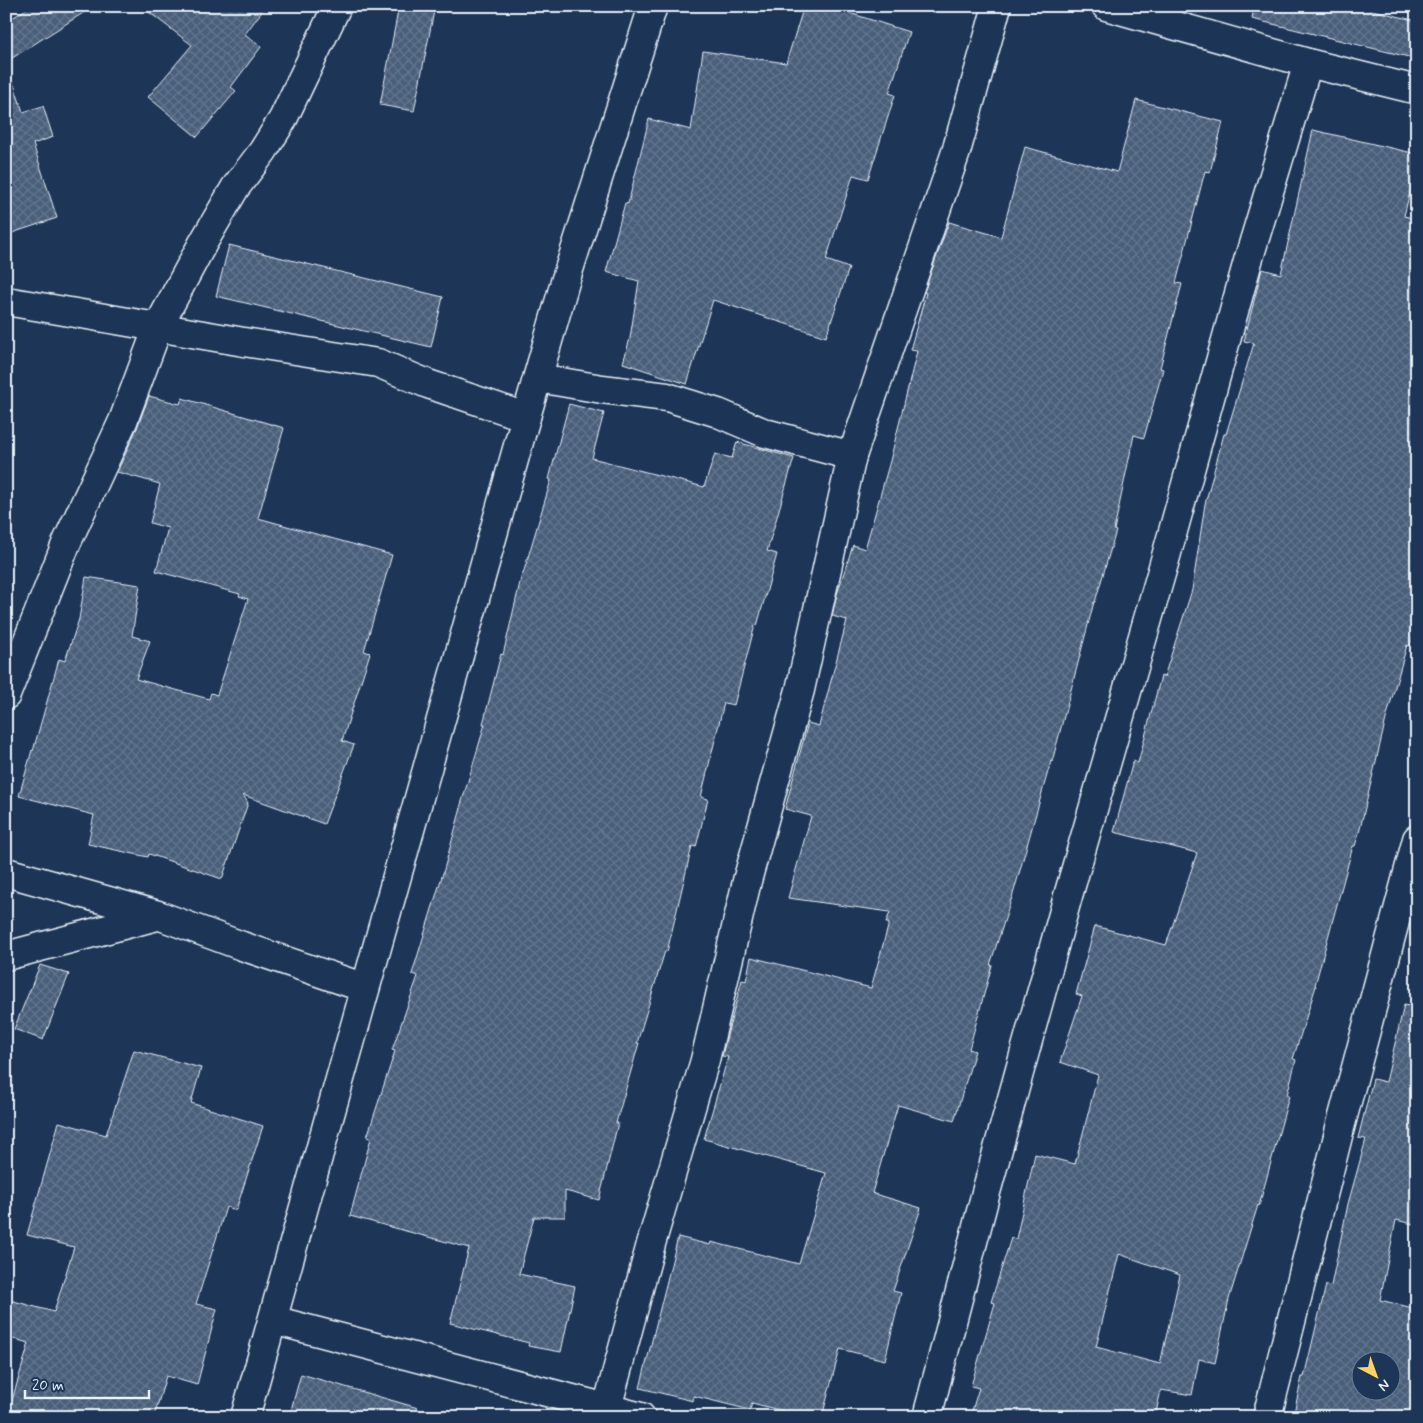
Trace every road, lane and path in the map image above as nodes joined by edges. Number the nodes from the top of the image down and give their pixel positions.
1 (337, 6) edge
2 (652, 6) edge
3 (997, 6) edge
4 (1106, 6) edge
5 (1308, 63) junction
6 (1417, 90) edge
7 (6, 301) edge
8 (158, 327) junction
9 (538, 378) junction
10 (526, 417) junction
11 (852, 456) junction
12 (6, 695) edge
13 (1417, 839) edge
14 (6, 872) edge
15 (158, 915) junction
16 (6, 956) edge
17 (365, 988) junction
18 (273, 1320) junction
19 (607, 1408) junction
20 (245, 1417) edge
21 (641, 1417) edge
22 (926, 1417) edge
23 (1267, 1417) edge

1 - 8 street
2 - 9 street
3 - 11 street
4 - 5 street
5 - 6 street
5 - 22 street
7 - 8 street
8 - 10 street
8 - 12 street
9 - 10 street
9 - 11 street
10 - 17 street
11 - 19 street
13 - 23 street
14 - 15 street
15 - 16 street
15 - 17 street
17 - 18 street
18 - 19 street
18 - 20 street
19 - 21 street

